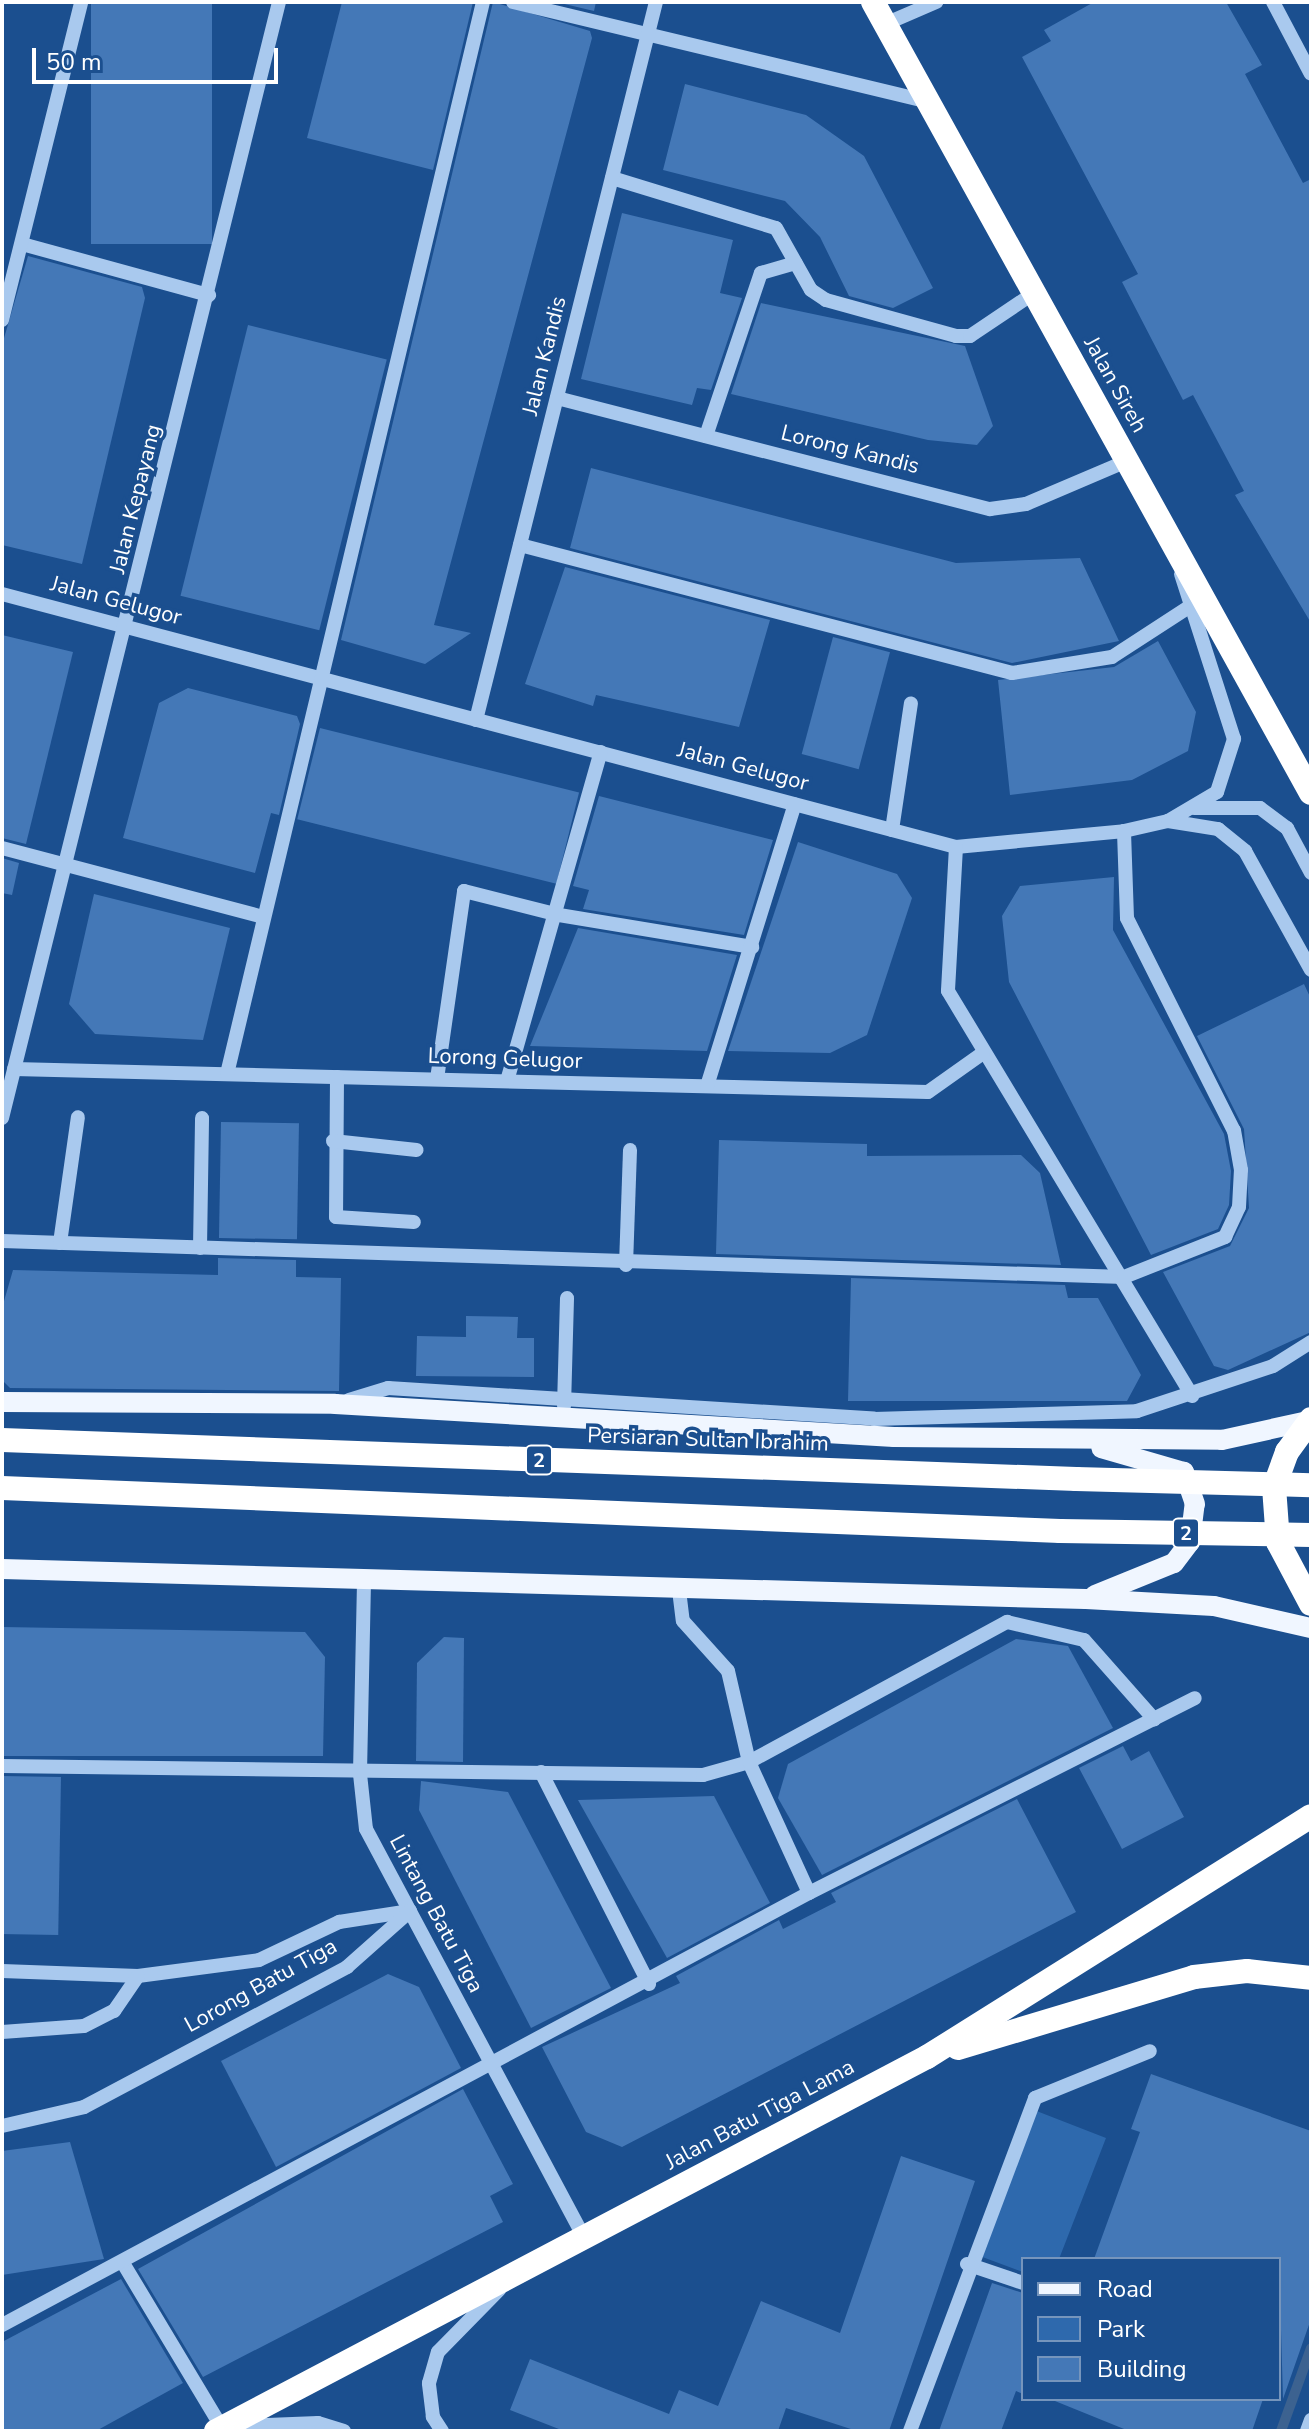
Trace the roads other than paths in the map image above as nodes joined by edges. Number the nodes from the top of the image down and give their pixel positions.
1 (81, 2) edge
2 (279, 2) edge
3 (483, 2) edge
4 (513, 2) edge
5 (656, 2) edge
6 (873, 2) edge
7 (936, 2) edge
8 (1273, 2) edge
9 (885, 24) junction
10 (648, 34) junction
11 (1311, 74) edge
12 (929, 102) junction
13 (612, 178) junction
14 (22, 244) junction
15 (796, 263) junction
16 (1034, 293) junction
17 (209, 295) junction
18 (2, 320) edge
19 (557, 398) junction
20 (706, 436) junction
21 (1127, 461) junction
22 (1172, 542) junction
23 (520, 545) junction
24 (2, 594) edge
25 (1189, 607) junction
26 (128, 627) junction
27 (320, 678) junction
28 (911, 703) dead end
29 (476, 720) junction
30 (601, 752) junction
31 (1311, 793) edge
32 (795, 804) junction
33 (1194, 808) junction
34 (1168, 821) junction
35 (892, 830) junction
36 (1124, 831) junction
37 (956, 847) junction
38 (2, 848) edge
39 (62, 864) junction
40 (1311, 873) edge
41 (559, 915) junction
42 (260, 916) junction
43 (752, 947) junction
44 (1311, 970) edge
45 (10, 1051) edge
46 (983, 1053) junction
47 (14, 1069) junction
48 (227, 1074) junction
49 (337, 1077) junction
50 (437, 1079) junction
51 (507, 1081) junction
52 (707, 1086) junction
53 (78, 1117) dead end
54 (2, 1118) edge
55 (202, 1118) dead end
56 (333, 1141) junction
57 (417, 1150) dead end
58 (630, 1150) dead end
59 (414, 1222) dead end
60 (2, 1241) edge
61 (60, 1243) junction
62 (200, 1248) junction
63 (626, 1265) junction
64 (1124, 1277) junction
65 (567, 1298) dead end
66 (1311, 1342) edge
67 (1192, 1396) junction
68 (2, 1402) edge
69 (564, 1406) junction
70 (1310, 1420) edge
71 (1022, 1438) junction
72 (2, 1440) edge
73 (1311, 1485) edge
74 (2, 1488) edge
75 (1311, 1535) edge
76 (2, 1569) edge
77 (364, 1582) junction
78 (679, 1590) junction
79 (1086, 1599) junction
80 (1311, 1604) edge
81 (1311, 1628) edge
82 (1195, 1698) dead end
83 (1154, 1719) junction
84 (749, 1762) junction
85 (2, 1766) edge
86 (541, 1772) junction
87 (360, 1774) junction
88 (1311, 1816) edge
89 (809, 1893) junction
90 (410, 1911) junction
91 (2, 1971) edge
92 (138, 1976) junction
93 (1311, 1978) edge
94 (649, 1984) junction
95 (2, 2032) edge
96 (1150, 2051) dead end
97 (927, 2057) junction
98 (493, 2067) junction
99 (2, 2126) edge
100 (584, 2237) junction
101 (123, 2263) junction
102 (967, 2264) junction
103 (516, 2273) junction
104 (1021, 2282) edge
105 (2, 2325) edge
106 (1311, 2420) edge
107 (221, 2430) edge
108 (344, 2431) edge
109 (442, 2431) edge
110 (910, 2431) edge
111 (1307, 2431) edge

1 - 14 street
2 - 17 street, Jalan Kepayang
3 - 27 street
4 - 10 street
5 - 10 street, Jalan Kandis
6 - 9 highway, Jalan Sireh
7 - 9 street
8 - 11 street
9 - 12 highway, Jalan Sireh
10 - 12 street
10 - 13 street, Jalan Kandis
12 - 16 highway, Jalan Sireh
13 - 15 street
13 - 19 street, Jalan Kandis
14 - 17 street
14 - 18 street
15 - 16 street
15 - 20 street
16 - 21 highway, Jalan Sireh
17 - 26 street, Jalan Kepayang
19 - 20 street, Lorong Kandis
19 - 23 street, Jalan Kandis
20 - 21 street, Lorong Kandis
21 - 22 highway, Jalan Sireh
22 - 25 street, Jalan Gelugor
22 - 31 highway, Jalan Sireh
23 - 25 street
23 - 29 street, Jalan Kandis
24 - 26 street, Jalan Gelugor
25 - 33 street, Jalan Gelugor
26 - 27 street, Jalan Gelugor
26 - 39 street, Jalan Kepayang
27 - 29 street, Jalan Gelugor
27 - 42 street
28 - 35 street
29 - 30 street, Jalan Gelugor
30 - 32 street, Jalan Gelugor
30 - 41 street
32 - 35 street, Jalan Gelugor
32 - 43 street
33 - 34 street, Jalan Gelugor
33 - 40 street
34 - 36 street, Jalan Gelugor
34 - 44 street
35 - 37 street, Jalan Gelugor
36 - 37 street, Jalan Gelugor
36 - 64 street
37 - 46 street
38 - 39 street
39 - 42 street
39 - 45 street, Jalan Kepayang
41 - 43 street
41 - 50 street
41 - 51 street
42 - 48 street
43 - 52 street
45 - 47 street, Jalan Kepayang
46 - 52 street, Lorong Gelugor
46 - 64 street
47 - 48 street, Lorong Gelugor
47 - 54 street, Jalan Kepayang
48 - 49 street, Lorong Gelugor
49 - 50 street, Lorong Gelugor
49 - 56 street
50 - 51 street, Lorong Gelugor
51 - 52 street, Lorong Gelugor
53 - 61 street
55 - 62 street
56 - 57 street
56 - 59 street
58 - 63 street
60 - 61 street
61 - 62 street
62 - 63 street
63 - 64 street
64 - 67 street
65 - 69 street
66 - 67 street
67 - 69 street
68 - 69 main road
69 - 71 main road
70 - 71 main road
70 - 80 highway
71 - 79 main road
72 - 73 highway, Persiaran Sultan Ibrahim / 2, bridge
74 - 75 highway, 2, bridge
76 - 77 main road
77 - 78 main road
77 - 87 street, Lintang Batu Tiga
78 - 79 main road
78 - 84 street
79 - 81 main road
82 - 83 street
83 - 84 street
83 - 89 street
84 - 86 street
84 - 89 street
85 - 87 street
86 - 87 street
86 - 94 street
87 - 90 street, Lintang Batu Tiga
88 - 97 highway, Jalan Batu Tiga Lama
89 - 94 street
90 - 92 street, Lorong Batu Tiga
90 - 98 street, Lintang Batu Tiga
90 - 99 street, Lorong Batu Tiga
91 - 92 street, Lorong Batu Tiga
92 - 95 street
93 - 97 highway
94 - 98 street
96 - 102 street
97 - 100 highway, Jalan Batu Tiga Lama
98 - 100 street, Lintang Batu Tiga
98 - 101 street
100 - 103 highway, Jalan Batu Tiga Lama
101 - 105 street
101 - 107 street
102 - 104 street
102 - 110 street
103 - 107 highway, Jalan Batu Tiga Lama
103 - 109 street
106 - 111 street
107 - 108 street

